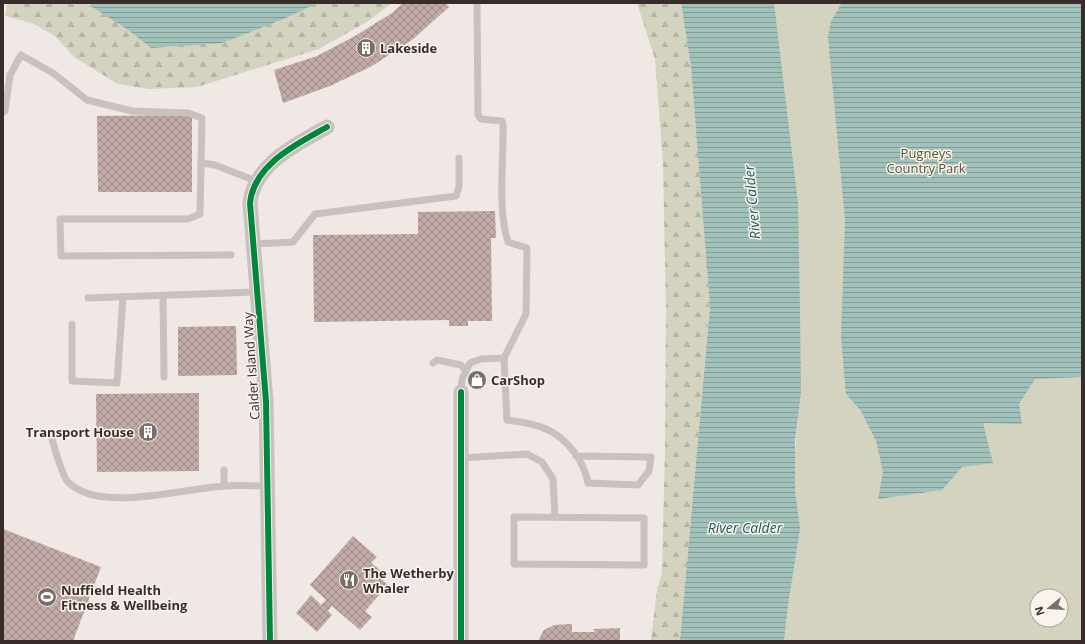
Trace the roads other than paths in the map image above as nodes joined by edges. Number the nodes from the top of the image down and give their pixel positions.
1 (476, 3) edge
2 (3, 112) edge
3 (327, 127) dead end
4 (459, 158) dead end
5 (201, 163) junction
6 (256, 181) junction
7 (252, 244) junction
8 (231, 255) dead end
9 (257, 292) junction
10 (163, 296) junction
11 (123, 297) junction
12 (88, 298) dead end
13 (72, 324) dead end
14 (504, 358) junction
15 (433, 363) dead end
16 (466, 370) junction
17 (164, 377) dead end
18 (461, 392) joint
19 (50, 433) dead end
20 (576, 456) junction
21 (461, 458) junction
22 (224, 470) dead end
23 (224, 486) junction
24 (268, 486) junction
25 (555, 517) junction
26 (270, 641) edge
27 (461, 641) edge

1 - 14 lane
2 - 5 lane
3 - 6 street, Calder Island Way
4 - 7 lane
5 - 6 lane
5 - 8 lane
6 - 7 street, Calder Island Way
7 - 9 street, Calder Island Way
9 - 10 lane
9 - 24 street, Calder Island Way
10 - 11 lane
10 - 17 lane
11 - 12 lane
11 - 13 lane
14 - 16 lane
14 - 20 lane
15 - 16 lane
16 - 18 lane
18 - 21 street
19 - 23 lane
20 - 20 lane
21 - 25 lane
21 - 27 street
22 - 23 lane
23 - 24 lane
24 - 26 street, Calder Island Way
25 - 25 lane

